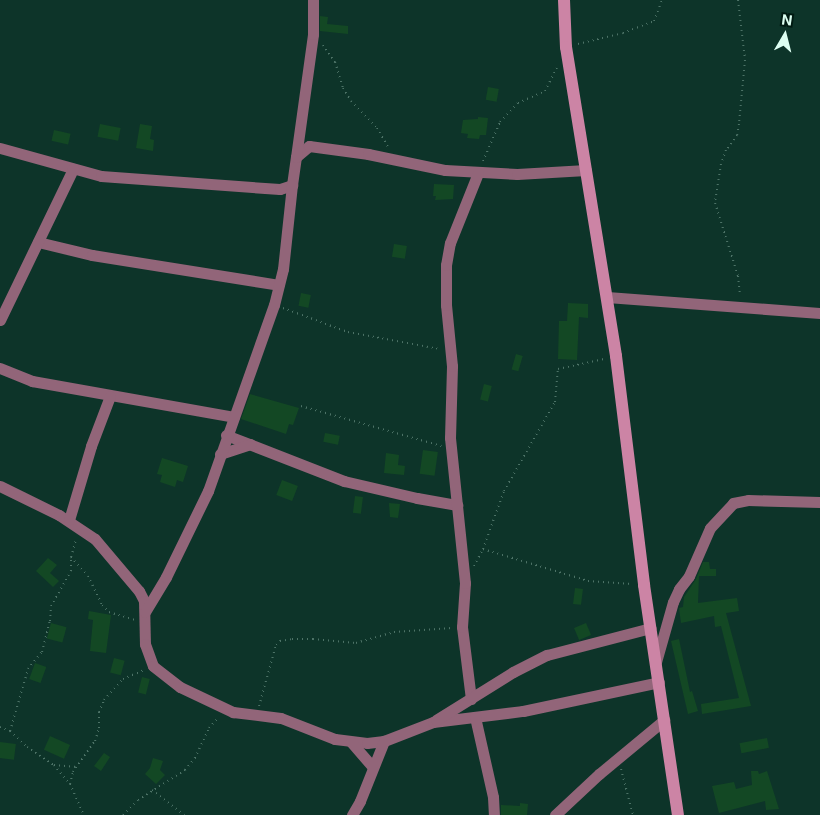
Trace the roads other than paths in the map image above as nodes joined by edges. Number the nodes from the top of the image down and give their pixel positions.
1 (313, 0) edge
2 (564, 0) edge
3 (0, 148) edge
4 (296, 157) junction
5 (73, 169) junction
6 (586, 170) junction
7 (478, 173) junction
8 (292, 185) junction
9 (38, 242) junction
10 (279, 285) junction
11 (607, 297) junction
12 (820, 313) edge
13 (0, 320) edge
14 (0, 368) edge
15 (110, 396) junction
16 (234, 417) junction
17 (226, 435) junction
18 (250, 444) junction
19 (220, 454) junction
20 (0, 486) edge
21 (820, 502) edge
22 (457, 505) junction
23 (68, 520) junction
24 (145, 612) junction
25 (650, 628) junction
26 (656, 662) junction
27 (659, 682) junction
28 (471, 698) junction
29 (475, 717) junction
30 (664, 720) junction
31 (433, 722) junction
32 (384, 741) junction
33 (351, 742) junction
34 (372, 766) junction
35 (352, 815) edge
36 (494, 815) edge
37 (555, 815) edge
38 (678, 815) edge

1 - 4 street
2 - 6 street
3 - 5 street
4 - 7 street
4 - 8 street
5 - 8 street
5 - 9 street
6 - 7 street
6 - 11 street
7 - 22 street
8 - 10 street
9 - 10 street
9 - 13 street
10 - 16 street
11 - 12 street
11 - 25 street
14 - 15 street
15 - 16 street
15 - 23 street
16 - 17 street
17 - 18 street
17 - 19 street
18 - 19 street
18 - 22 street
19 - 24 street
20 - 23 street
21 - 26 street
22 - 28 street
23 - 24 street
24 - 33 street
25 - 26 street
25 - 28 street
26 - 27 street
27 - 29 street
27 - 30 street
28 - 31 street
29 - 31 street
29 - 36 street
30 - 37 street
30 - 38 street
31 - 32 street
32 - 33 street
32 - 34 street
33 - 34 street
34 - 35 street

